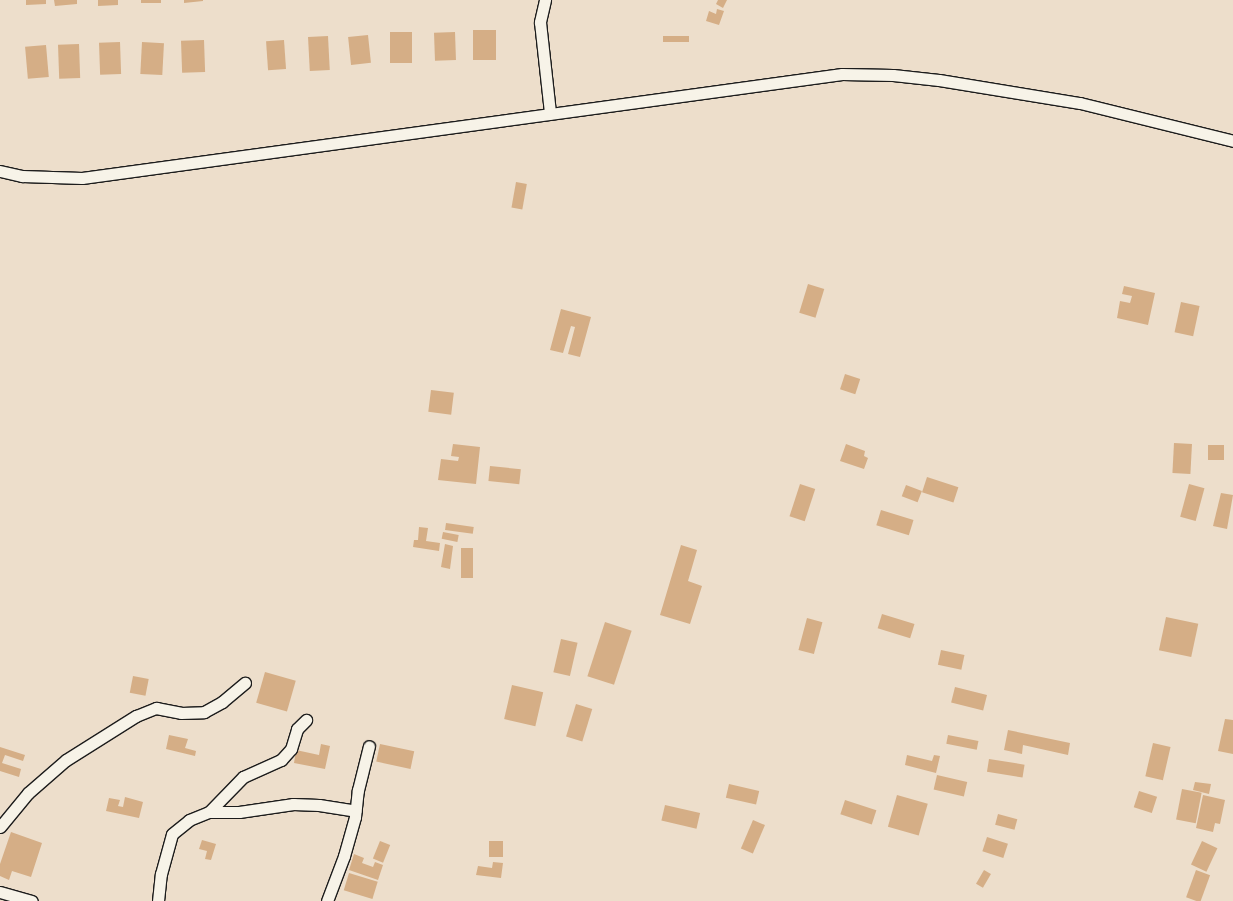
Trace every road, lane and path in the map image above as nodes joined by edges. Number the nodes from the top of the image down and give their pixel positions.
1 (545, 0) edge
2 (550, 113) junction
3 (1233, 141) edge
4 (0, 171) edge
5 (246, 684) dead end
6 (306, 720) dead end
7 (369, 746) dead end
8 (356, 811) junction
9 (209, 812) junction
10 (0, 827) edge
11 (0, 892) edge
12 (32, 901) edge
13 (158, 901) edge
14 (327, 901) edge

1 - 2 street
2 - 3 street
2 - 4 street
5 - 10 street
6 - 9 street
7 - 8 street
8 - 9 street
8 - 14 street
9 - 13 street
11 - 12 street

